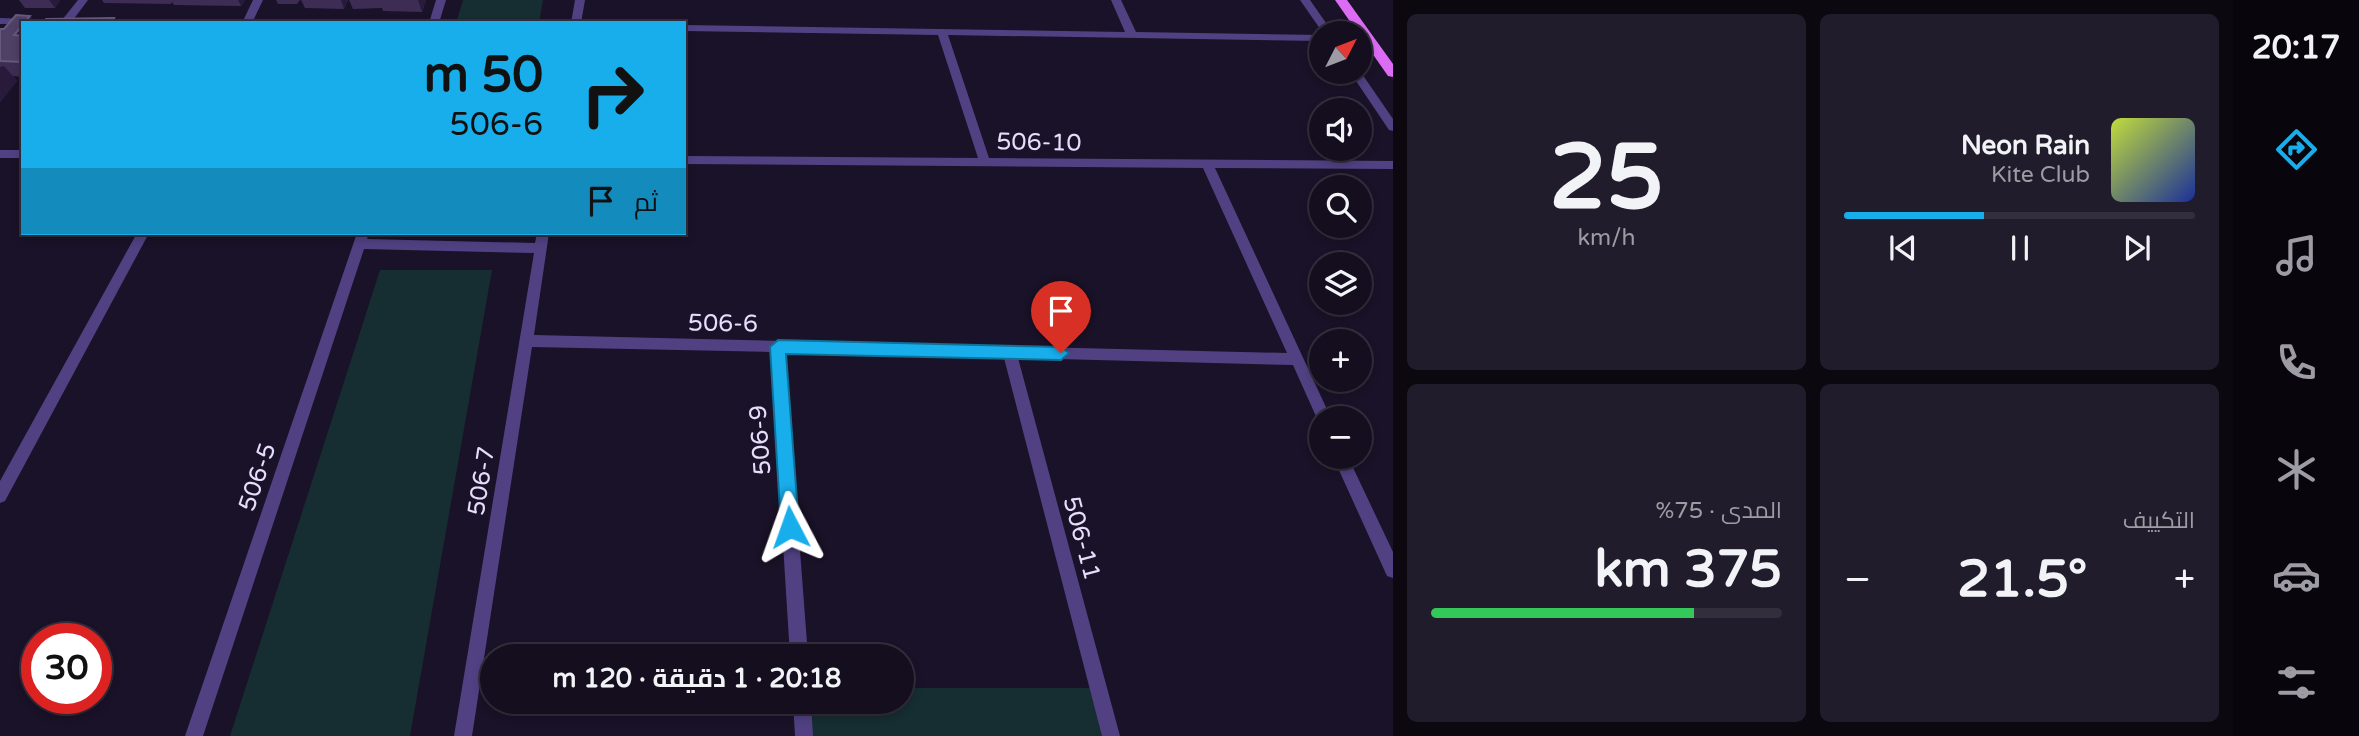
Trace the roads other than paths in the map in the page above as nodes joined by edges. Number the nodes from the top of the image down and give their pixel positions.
1 (83, 0) edge
2 (258, 0) edge
3 (441, 0) edge
4 (580, 0) edge
5 (1116, 0) edge
6 (1305, 0) edge
7 (1341, 0) edge
8 (0, 21) edge
9 (67, 21) edge
10 (248, 21) edge
11 (435, 21) edge
12 (576, 21) edge
13 (1320, 21) edge
14 (21, 22) edge
15 (686, 28) edge
16 (942, 31) junction
17 (1131, 33) junction
18 (1309, 38) edge
19 (1393, 73) edge
20 (1363, 84) edge
21 (1393, 127) edge
22 (0, 154) edge
23 (21, 155) edge
24 (686, 159) edge
25 (985, 163) junction
26 (1208, 165) junction
27 (1393, 165) edge
28 (142, 235) edge
29 (361, 239) edge
30 (542, 240) edge
31 (526, 341) junction
32 (778, 347) junction
33 (1009, 352) junction
34 (1296, 359) junction
35 (1318, 406) edge
36 (1347, 469) edge
37 (0, 496) edge
38 (1393, 569) edge
39 (798, 644) edge
40 (803, 714) edge
41 (194, 736) edge
42 (463, 736) edge
43 (804, 736) edge
44 (1111, 736) edge

1 - 9 street
2 - 10 street
3 - 11 street
4 - 12 street
5 - 17 street
6 - 13 street
7 - 19 main road
8 - 14 street
15 - 16 street
16 - 17 street
16 - 25 street
17 - 18 street
20 - 21 street
22 - 23 street
24 - 25 street, 506-10
25 - 26 street, 506-10
26 - 27 street, 506-10
26 - 34 street
28 - 37 street
29 - 30 street
29 - 41 street, 506-5
30 - 31 street, 506-7
31 - 32 street, 506-6
31 - 42 street, 506-7
32 - 33 street, 506-6
32 - 39 street, 506-9
33 - 34 street, 506-6
33 - 44 street, 506-11
34 - 35 street
36 - 38 street
40 - 43 street

